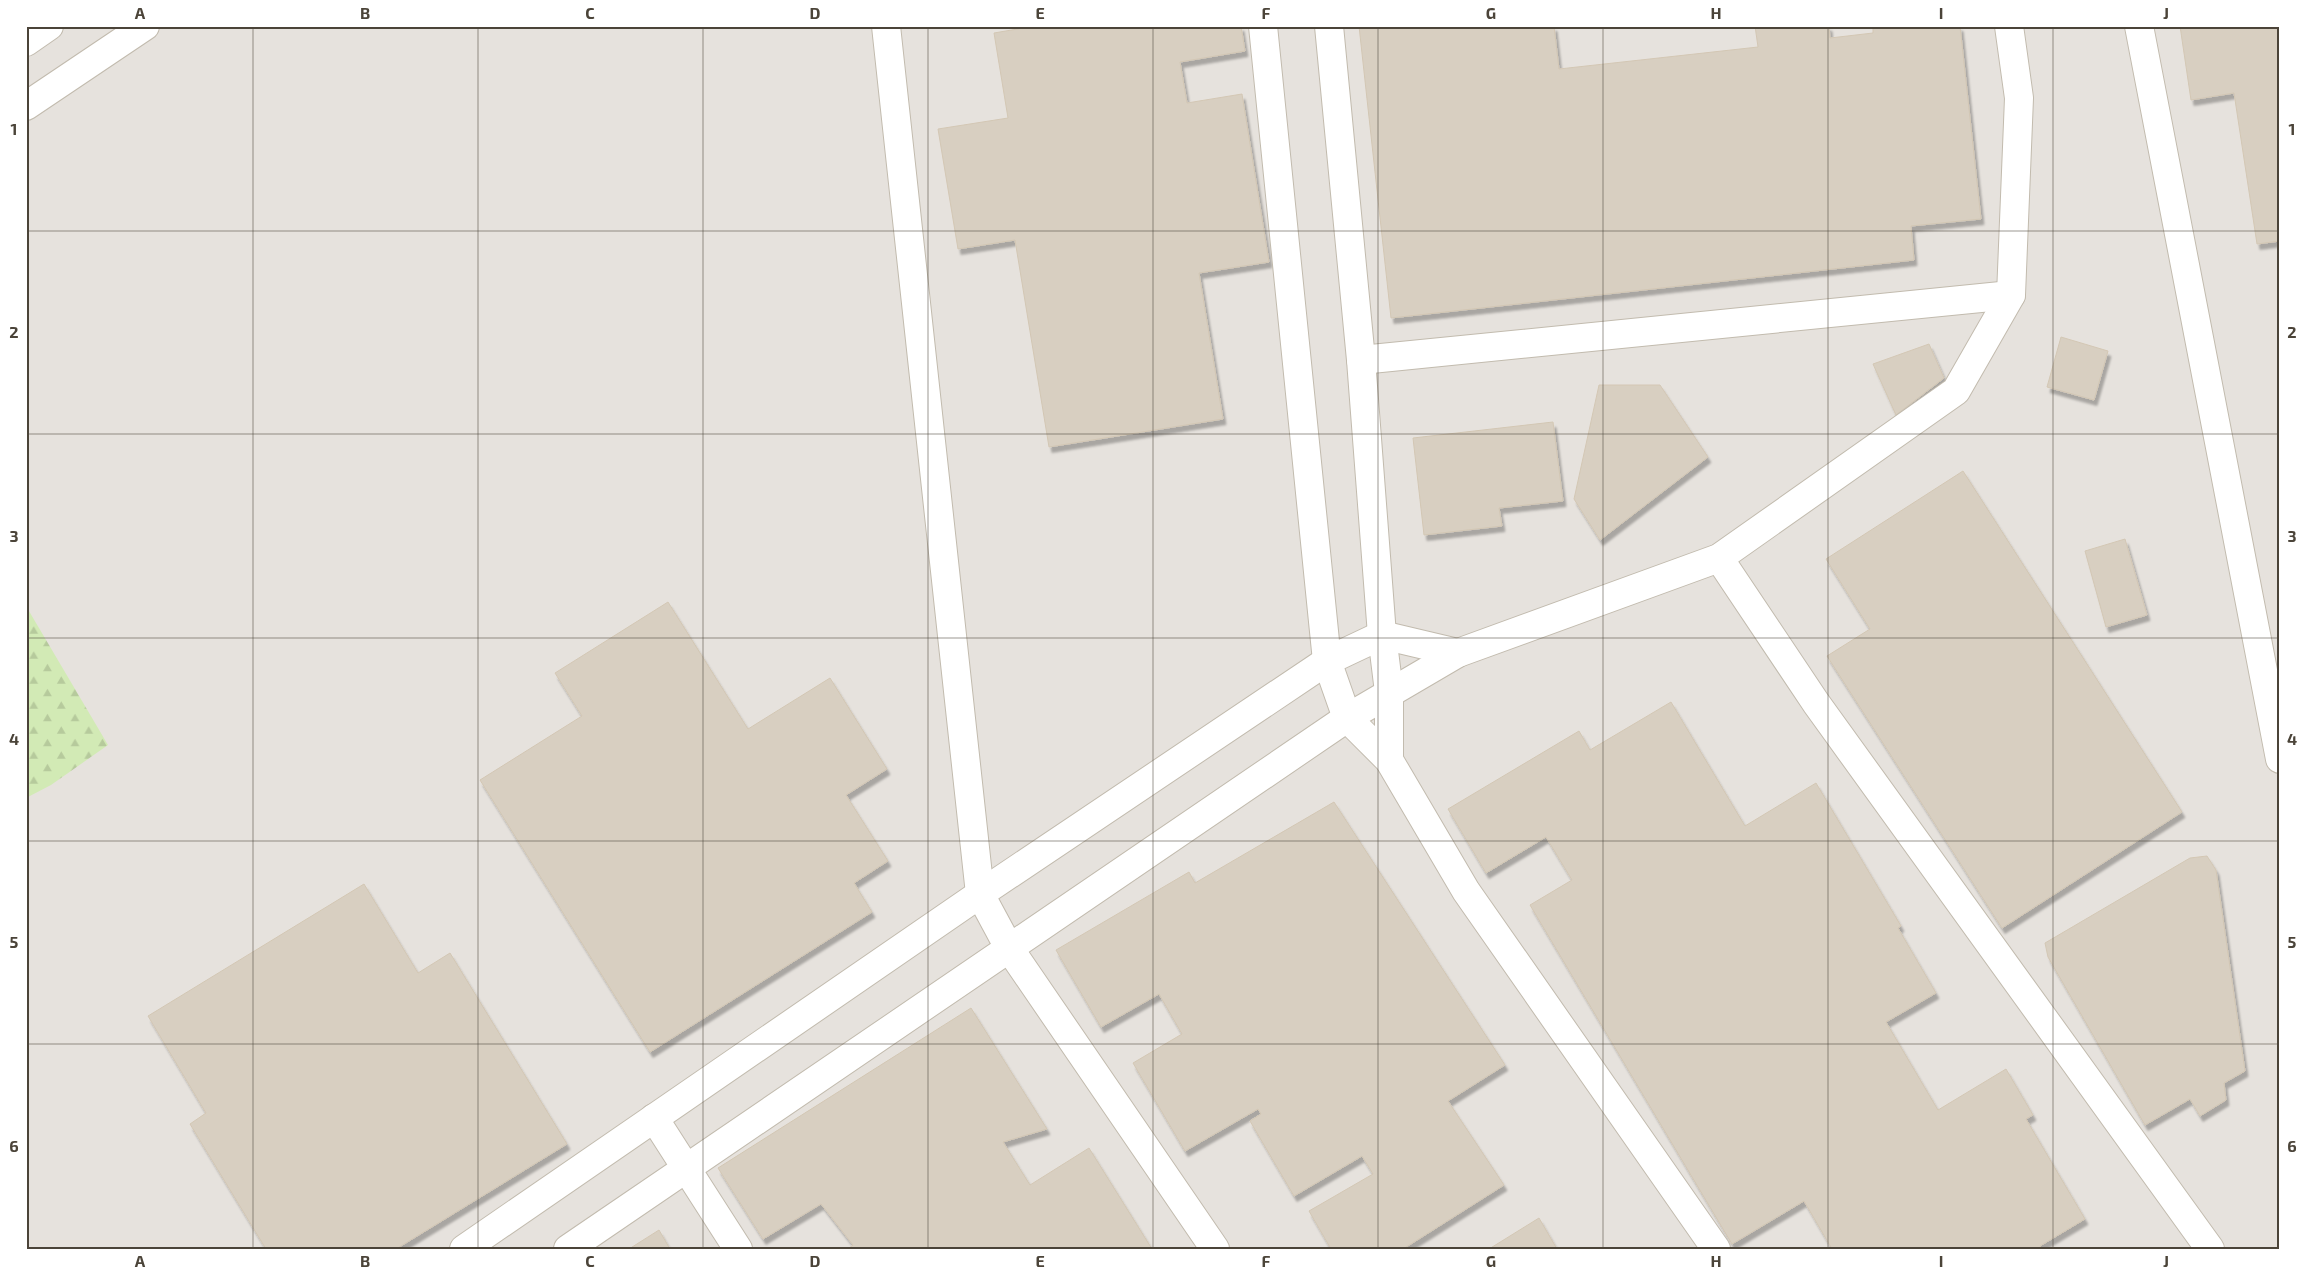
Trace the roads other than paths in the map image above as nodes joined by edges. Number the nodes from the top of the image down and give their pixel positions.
1 (49, 26) edge
2 (886, 26) edge
3 (1263, 26) edge
4 (1329, 26) edge
5 (2009, 26) edge
6 (2139, 26) edge
7 (137, 28) edge
8 (26, 42) edge
9 (26, 106) edge
10 (2011, 295) junction
11 (1360, 360) junction
12 (1719, 558) junction
13 (1382, 635) junction
14 (1458, 653) junction
15 (1328, 660) junction
16 (1389, 692) junction
17 (1347, 718) junction
18 (2280, 759) edge
19 (1389, 760) junction
20 (980, 894) junction
21 (1009, 948) junction
22 (654, 1118) junction
23 (686, 1168) junction
24 (464, 1249) edge
25 (568, 1249) edge
26 (738, 1249) edge
27 (1215, 1249) edge
28 (1716, 1249) edge
29 (2210, 1249) edge

1 - 8 street
2 - 20 street
3 - 15 street
4 - 11 street
5 - 10 street
6 - 18 street
7 - 9 street
10 - 11 street
10 - 12 street
11 - 13 street
12 - 14 street
12 - 29 street
13 - 14 street
13 - 15 street
13 - 16 street
14 - 16 street
15 - 17 street
15 - 20 street
16 - 17 street
16 - 19 street
17 - 19 street
17 - 21 street
19 - 28 street
20 - 21 street
20 - 22 street
21 - 23 street
21 - 27 street
22 - 23 street
22 - 24 street
23 - 25 street
23 - 26 street

